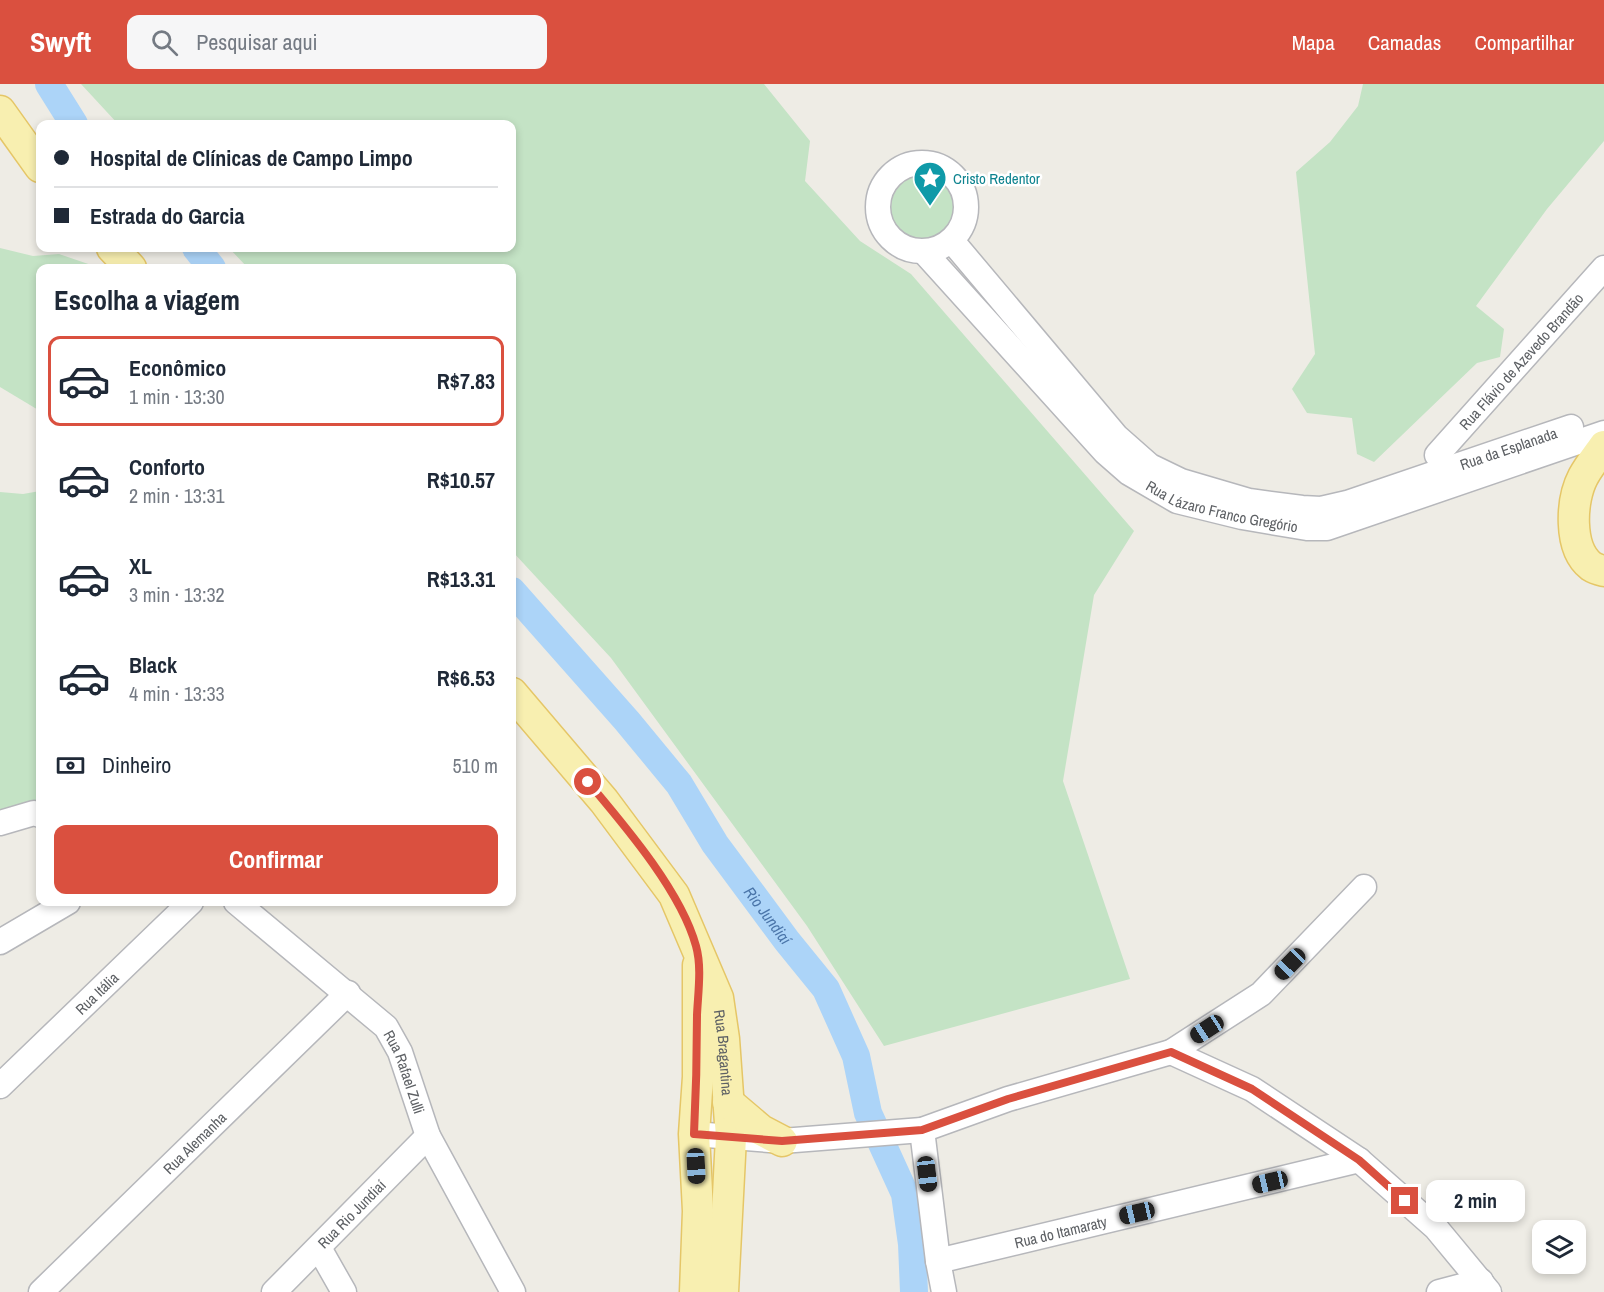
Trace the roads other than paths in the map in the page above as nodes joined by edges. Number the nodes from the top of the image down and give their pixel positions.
1 (0, 111) edge
2 (36, 161) edge
3 (952, 241) junction
4 (116, 252) edge
5 (924, 252) junction
6 (127, 264) edge
7 (1604, 268) edge
8 (1604, 417) edge
9 (1604, 433) edge
10 (1604, 446) edge
11 (1437, 455) dead end
12 (1414, 479) joint
13 (1246, 509) junction
14 (1604, 572) edge
15 (516, 698) edge
16 (36, 814) edge
17 (0, 823) edge
18 (1364, 887) dead end
19 (61, 906) edge
20 (187, 906) edge
21 (241, 906) edge
22 (0, 942) edge
23 (697, 947) junction
24 (348, 993) junction
25 (1171, 1052) junction
26 (0, 1086) edge
27 (728, 1102) junction
28 (922, 1130) junction
29 (694, 1134) junction
30 (428, 1136) junction
31 (731, 1137) junction
32 (782, 1141) junction
33 (1359, 1160) junction
34 (319, 1248) junction
35 (938, 1261) junction
36 (1485, 1287) edge
37 (41, 1292) edge
38 (274, 1292) edge
39 (344, 1292) edge
40 (513, 1292) edge
41 (695, 1292) edge
42 (723, 1292) edge
43 (944, 1292) edge
44 (1439, 1292) edge

1 - 2 main road
3 - 5 street
3 - 5 street, Rua Lázaro Franco Gregório
3 - 13 street, Rua Lázaro Franco Gregório
4 - 6 main road
5 - 13 street, Rua Lázaro Franco Gregório
7 - 11 street, Rua Flávio de Azevedo Brandão
8 - 12 street, Rua da Esplanada
9 - 13 street, Rua Lázaro Franco Gregório
10 - 14 main road
12 - 13 street, Rua Lázaro Franco Gregório
15 - 23 main road
16 - 17 street
18 - 25 street
19 - 22 street
20 - 26 street, Rua Itália
21 - 24 street, Rua Rafael Zulli
23 - 27 main road, Rua Bragantina
23 - 29 main road, Rua Bragantina
24 - 30 street, Rua Rafael Zulli
24 - 37 street, Rua Alemanha
25 - 28 street
25 - 33 street
27 - 31 main road, Rua Bragantina
27 - 32 main road
28 - 32 street
28 - 35 street
29 - 31 street
29 - 41 main road, Rua Bragantina
30 - 34 street, Rua Rio Jundiaí
30 - 40 street, Rua Rafael Zulli
31 - 32 street
31 - 42 main road, Rua Bragantina
33 - 35 street, Rua do Itamaraty
33 - 36 street
34 - 38 street, Rua Rio Jundiaí
34 - 39 street
35 - 43 street
36 - 44 street

